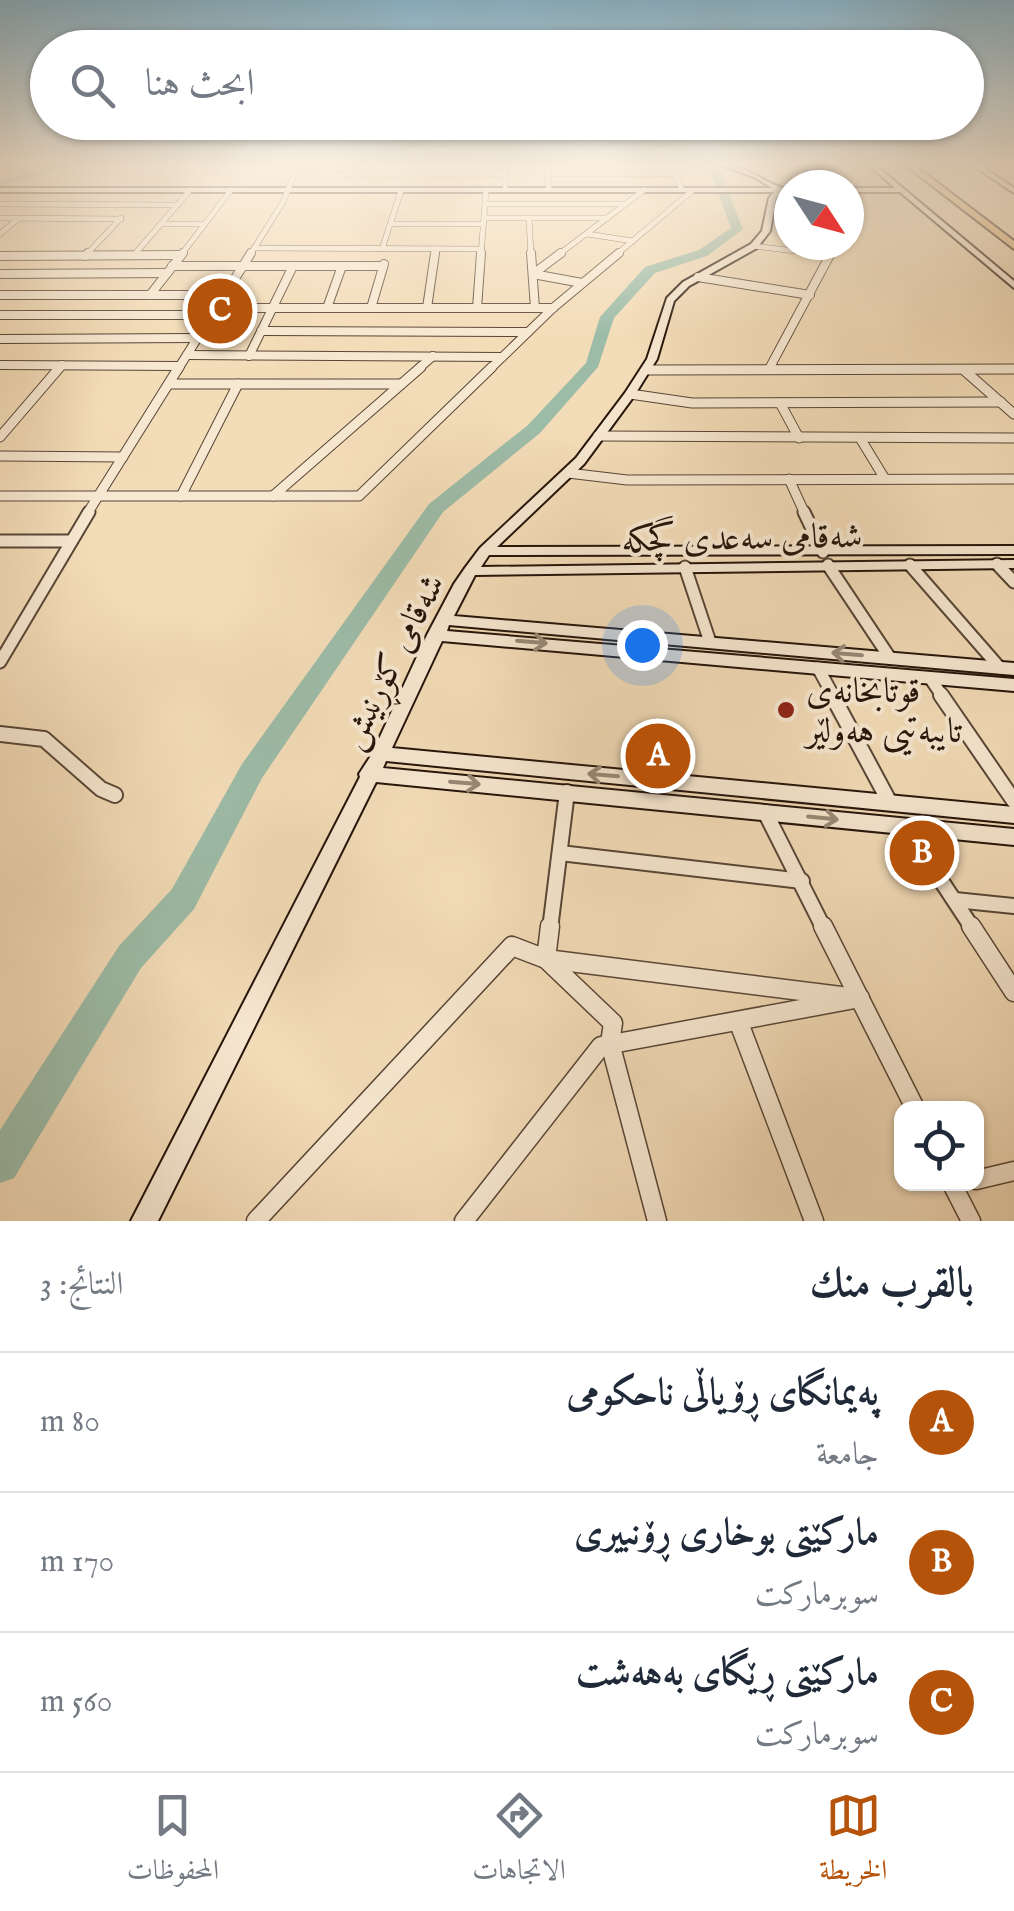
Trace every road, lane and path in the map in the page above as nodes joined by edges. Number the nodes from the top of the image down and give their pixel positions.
1 (119, 221) edge
2 (164, 221) edge
3 (207, 221) edge
4 (270, 221) edge
5 (391, 221) edge
6 (484, 221) joint
7 (529, 221) edge
8 (604, 221) edge
9 (656, 221) edge
10 (770, 221) edge
11 (936, 221) edge
12 (982, 221) edge
13 (161, 224) junction
14 (205, 224) junction
15 (390, 224) junction
16 (586, 234) junction
17 (633, 241) junction
18 (754, 246) junction
19 (1014, 246) edge
20 (774, 247) edge
21 (254, 248) junction
22 (385, 249) junction
23 (436, 249) junction
24 (482, 249) junction
25 (0, 256) edge
26 (85, 256) junction
27 (134, 256) junction
28 (181, 256) junction
29 (827, 260) edge
30 (243, 266) junction
31 (293, 266) junction
32 (342, 266) junction
33 (383, 266) junction
34 (169, 270) junction
35 (0, 274) edge
36 (533, 274) junction
37 (698, 277) junction
38 (582, 284) junction
39 (1014, 286) edge
40 (225, 294) junction
41 (0, 295) edge
42 (150, 295) junction
43 (810, 295) junction
44 (272, 308) junction
45 (326, 308) junction
46 (372, 308) junction
47 (427, 308) junction
48 (477, 308) junction
49 (535, 308) junction
50 (553, 308) junction
51 (215, 311) junction
52 (0, 315) edge
53 (261, 331) junction
54 (528, 332) junction
55 (198, 338) junction
56 (0, 339) edge
57 (187, 355) junction
58 (249, 356) junction
59 (433, 356) junction
60 (502, 357) junction
61 (0, 365) edge
62 (62, 365) junction
63 (180, 366) junction
64 (647, 370) junction
65 (769, 370) junction
66 (966, 370) junction
67 (1014, 370) edge
68 (169, 384) junction
69 (238, 384) junction
70 (401, 384) junction
71 (630, 394) junction
72 (780, 402) junction
73 (1000, 402) junction
74 (1014, 414) edge
75 (598, 436) junction
76 (0, 437) edge
77 (800, 438) junction
78 (860, 438) junction
79 (1014, 438) edge
80 (0, 456) edge
81 (123, 457) junction
82 (568, 473) junction
83 (1014, 479) edge
84 (789, 480) junction
85 (886, 480) junction
86 (0, 496) edge
87 (98, 496) junction
88 (181, 496) junction
89 (273, 496) junction
90 (0, 541) edge
91 (70, 541) junction
92 (1014, 550) edge
93 (486, 552) junction
94 (826, 558) junction
95 (997, 564) junction
96 (1014, 564) edge
97 (910, 565) junction
98 (685, 567) junction
99 (470, 571) junction
100 (1014, 582) edge
101 (439, 627) junction
102 (468, 628) junction
103 (710, 642) junction
104 (890, 658) junction
105 (0, 662) edge
106 (818, 668) junction
107 (1007, 669) edge
108 (930, 678) junction
109 (1014, 685) edge
110 (0, 734) edge
111 (381, 754) junction
112 (368, 774) junction
113 (567, 792) junction
114 (115, 795) dead end
115 (1014, 801) edge
116 (890, 802) junction
117 (764, 812) junction
118 (1014, 815) edge
119 (905, 826) junction
120 (1014, 837) edge
121 (560, 853) junction
122 (802, 881) junction
123 (954, 900) junction
124 (1014, 906) edge
125 (546, 959) junction
126 (1014, 992) edge
127 (860, 998) junction
128 (739, 1023) junction
129 (610, 1043) junction
130 (912, 1101) edge
131 (1014, 1170) edge
132 (984, 1178) edge
133 (959, 1191) edge
134 (144, 1221) edge
135 (256, 1221) edge
136 (464, 1221) edge
137 (657, 1221) edge
138 (814, 1221) edge
139 (971, 1221) edge

1 - 26 street
2 - 13 street
3 - 14 street
4 - 21 street
5 - 15 street
6 - 15 street
6 - 24 street
7 - 36 street
8 - 16 street
9 - 17 street
10 - 18 main road
11 - 39 main road
12 - 19 highway
13 - 14 street
13 - 27 street
14 - 28 street
15 - 22 street
16 - 17 street
16 - 36 street
17 - 38 street
18 - 20 street
18 - 37 main road, شەقامی کۆڕنیش
21 - 22 street
21 - 30 street
22 - 23 street
22 - 33 street
23 - 24 street
23 - 47 street
24 - 48 street
25 - 26 street
26 - 27 street
27 - 28 street
28 - 34 street
29 - 43 street
30 - 31 street
30 - 34 street
30 - 40 street
31 - 32 street
31 - 44 street
32 - 33 street
32 - 45 street
33 - 46 street
34 - 35 street
34 - 42 street
36 - 38 street
36 - 49 street
37 - 43 street
37 - 64 main road, شەقامی کۆڕنیش
38 - 50 street
40 - 42 street
40 - 51 street
41 - 42 street
43 - 65 street
44 - 45 street
44 - 51 street
44 - 53 street
45 - 46 street
46 - 47 street
47 - 48 street
48 - 49 street
49 - 50 street
50 - 54 street
51 - 52 street
51 - 55 street
53 - 54 street
53 - 58 street
54 - 60 street
55 - 56 street
55 - 57 street
57 - 58 street
57 - 63 street
58 - 59 street
59 - 60 street
59 - 70 street
60 - 89 street
61 - 62 street
62 - 63 street
62 - 76 street
63 - 68 street
64 - 65 street
64 - 71 main road, شەقامی کۆڕنیش
65 - 66 street
66 - 67 street
66 - 73 street
68 - 69 street
68 - 81 street
69 - 70 street
69 - 88 street
70 - 89 street
71 - 72 street
71 - 75 main road, شەقامی کۆڕنیش
72 - 73 street
72 - 77 street
73 - 74 street
75 - 77 street
75 - 82 main road, شەقامی کۆڕنیش
77 - 78 street
78 - 79 street
78 - 85 street
80 - 81 street
81 - 87 street
82 - 84 street
82 - 93 main road, شەقامی کۆڕنیش
83 - 85 street
84 - 85 street
84 - 94 street
86 - 87 street
87 - 88 street
87 - 91 street
88 - 89 street
90 - 91 street
91 - 105 street
92 - 94 main road, شەقامی سەعدی گچکە
93 - 94 main road, شەقامی سەعدی گچکە
93 - 99 main road, شەقامی کۆڕنیش
94 - 97 main road, شەقامی سەعدی گچکە
94 - 98 main road, شەقامی سەعدی گچکە
94 - 104 street
95 - 96 main road, شەقامی سەعدی گچکە
95 - 97 main road, شەقامی سەعدی گچکە
95 - 100 street
97 - 107 street
98 - 99 main road, شەقامی سەعدی گچکە
98 - 103 street
99 - 101 main road, شەقامی کۆڕنیش
101 - 102 main road
101 - 111 main road, شەقامی کۆڕنیش
102 - 103 main road
102 -> 106 main road
104 -> 103 main road
104 - 107 main road
106 - 108 main road
106 - 116 street
108 - 109 main road
108 - 115 street
110 - 114 street
111 - 112 main road, شەقامی کۆڕنیش
116 -> 111 main road
112 -> 113 main road
112 - 134 main road, شەقامی کۆڕنیش
113 - 117 main road
113 - 121 street
116 - 118 main road
117 -> 119 main road
117 - 122 street
119 - 120 main road
119 - 123 street
121 - 122 street
121 - 125 street
122 - 127 street
123 - 124 street
123 - 126 street
125 - 127 street
125 - 129 street
125 - 135 street
127 - 128 street
127 - 130 street
128 - 129 street
128 - 138 street
129 - 136 street
129 - 137 street
131 - 132 street
133 - 139 street

